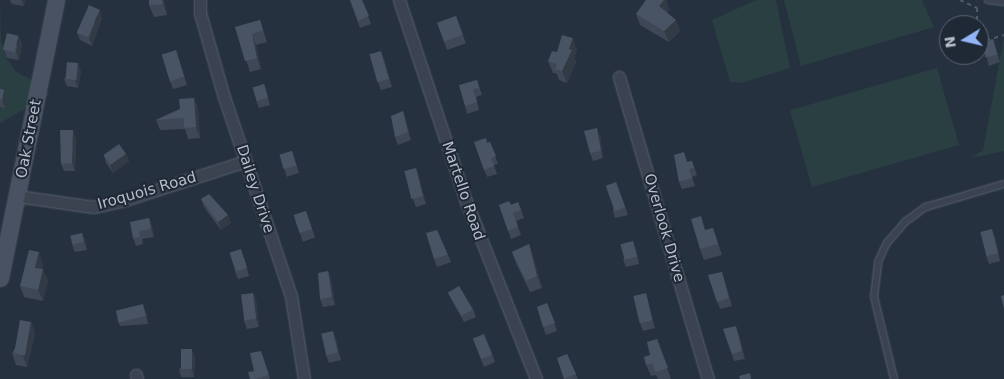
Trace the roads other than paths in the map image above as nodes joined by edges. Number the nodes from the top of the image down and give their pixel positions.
1 (56, 0) edge
2 (200, 0) edge
3 (399, 0) edge
4 (988, 0) edge
5 (1004, 2) edge
6 (620, 77) dead end
7 (246, 161) junction
8 (1004, 184) edge
9 (17, 196) junction
10 (0, 278) edge
11 (304, 379) edge
12 (536, 379) edge
13 (708, 379) edge
14 (894, 379) edge

1 - 9 main road, Oak Street
2 - 7 street, Dailey Drive
3 - 12 street, Martello Road
4 - 5 lane
6 - 13 street, Overlook Drive
7 - 9 street, Iroquois Road
7 - 11 street, Dailey Drive
8 - 14 lane
9 - 10 main road, Oak Street

